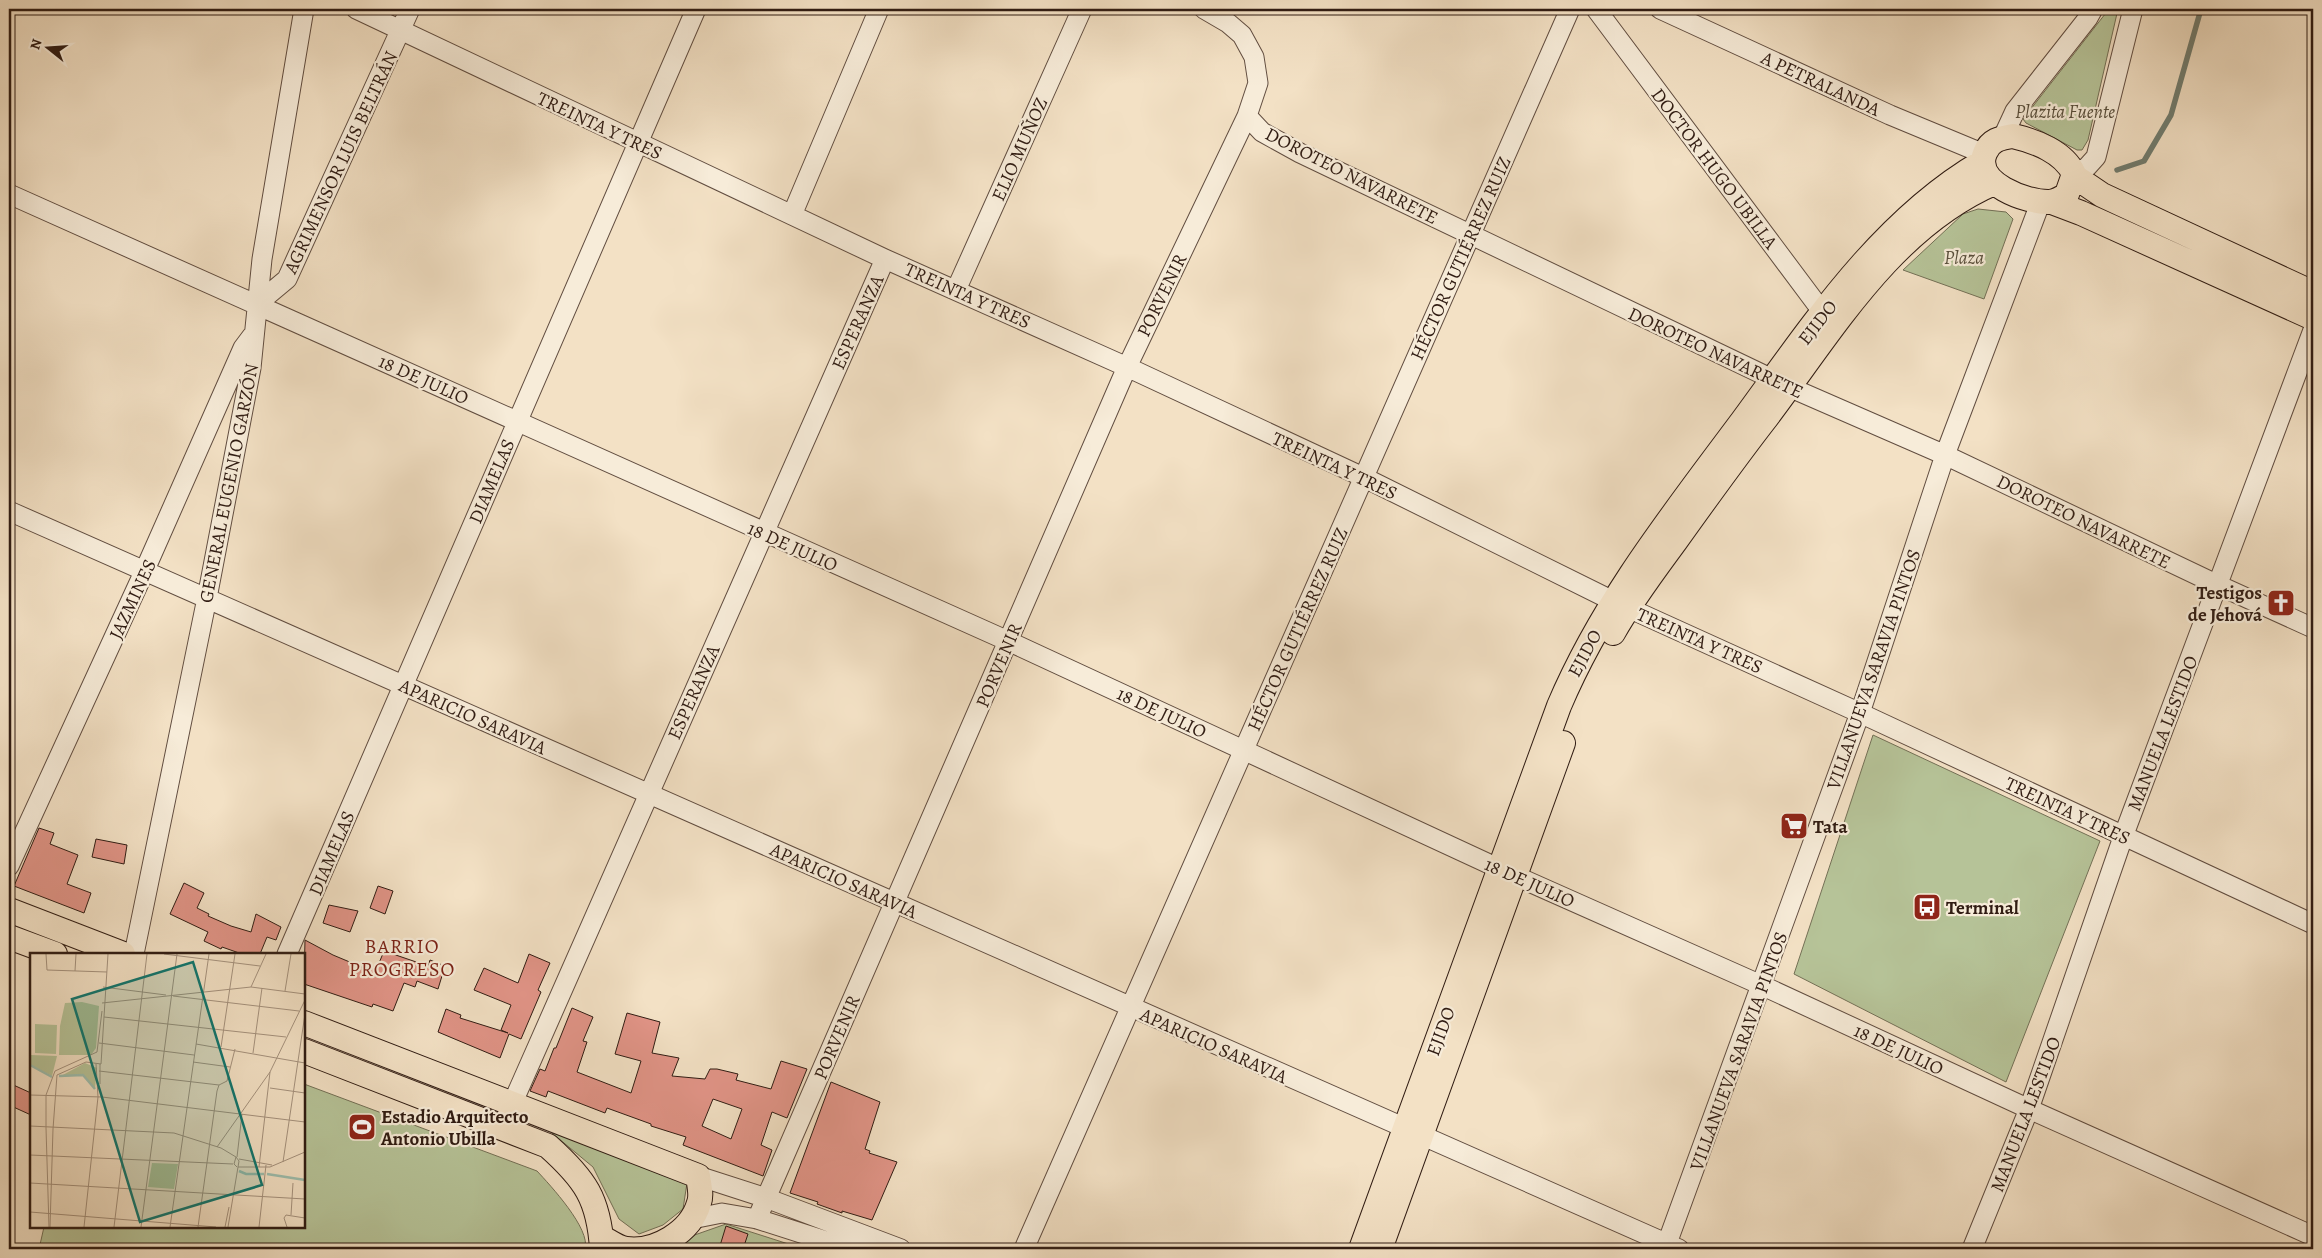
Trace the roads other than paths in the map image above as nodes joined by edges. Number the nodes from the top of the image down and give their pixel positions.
1 (304, 9) edge
2 (356, 9) edge
3 (410, 9) edge
4 (696, 9) edge
5 (880, 9) edge
6 (1082, 9) edge
7 (1204, 9) edge
8 (1570, 9) edge
9 (1596, 9) edge
10 (1660, 9) edge
11 (2093, 9) edge
12 (2133, 9) edge
13 (401, 30) junction
14 (1247, 116) junction
15 (2002, 137) junction
16 (637, 143) junction
17 (1983, 158) junction
18 (2074, 175) junction
19 (1994, 183) junction
20 (9, 194) edge
21 (2046, 202) junction
22 (792, 215) junction
23 (1472, 236) junction
24 (885, 259) junction
25 (956, 290) junction
26 (2313, 293) edge
27 (257, 304) junction
28 (2313, 318) edge
29 (1828, 320) junction
30 (2313, 330) edge
31 (254, 332) junction
32 (1126, 367) junction
33 (1781, 383) junction
34 (517, 420) junction
35 (1945, 455) junction
36 (1363, 478) junction
37 (9, 511) edge
38 (764, 533) junction
39 (144, 572) junction
40 (2218, 585) junction
41 (207, 598) junction
42 (1620, 604) junction
43 (2313, 628) edge
44 (1008, 641) junction
45 (404, 686) junction
46 (1860, 712) junction
47 (1244, 750) junction
48 (648, 792) junction
49 (2123, 837) junction
50 (9, 866) edge
51 (1507, 872) junction
52 (894, 903) junction
53 (9, 910) edge
54 (2313, 924) edge
55 (9, 937) edge
56 (52, 953) edge
57 (121, 953) edge
58 (134, 953) edge
59 (288, 953) edge
60 (1761, 984) junction
61 (1132, 1009) junction
62 (305, 1023) edge
63 (305, 1051) edge
64 (513, 1103) junction
65 (2029, 1109) junction
66 (502, 1127) junction
67 (1413, 1132) junction
68 (698, 1176) junction
69 (766, 1198) junction
70 (692, 1219) junction
71 (757, 1219) junction
72 (2313, 1236) edge
73 (602, 1243) edge
74 (665, 1244) edge
75 (1670, 1247) edge
76 (851, 1249) edge
77 (901, 1249) edge
78 (1024, 1249) edge
79 (1361, 1249) edge
80 (1380, 1249) edge
81 (1972, 1249) edge

1 - 27 street, GENERAL EUGENIO GARZÓN
2 - 13 street, TREINTA Y TRES
3 - 13 street, AGRIMENSOR LUIS BELTRÁN
4 - 16 street, DIAMELAS
5 - 22 street
6 - 25 street, ELIO MUÑOZ
7 - 14 street, DOROTEO NAVARRETE
8 - 23 street, HÉCTOR GUTIÉRREZ RUIZ
9 - 29 street, DOCTOR HUGO UBILLA
10 - 17 street, A PETRALANDA
11 - 15 street
12 - 18 street
13 - 16 street, TREINTA Y TRES
13 - 27 street, AGRIMENSOR LUIS BELTRÁN
14 - 23 street, DOROTEO NAVARRETE
14 - 32 street, PORVENIR
15 - 17 main road
15 - 18 main road
16 - 22 street, TREINTA Y TRES
16 - 34 street, DIAMELAS
17 - 19 main road
17 - 29 main road, EJIDO
18 - 21 main road
18 - 26 main road
19 - 21 main road
19 - 29 main road, EJIDO
20 - 27 street, 18 DE JULIO
21 - 28 main road
21 - 35 street, VILLANUEVA SARAVIA PINTOS
22 - 24 street, TREINTA Y TRES
23 - 33 street, DOROTEO NAVARRETE
23 - 36 street, HÉCTOR GUTIÉRREZ RUIZ
24 - 25 street, TREINTA Y TRES
24 - 38 street, ESPERANZA
25 - 32 street, TREINTA Y TRES
27 - 31 street, GENERAL EUGENIO GARZÓN
27 - 34 street, 18 DE JULIO
29 - 33 main road, EJIDO
30 - 40 street, MANUELA LESTIDO
31 - 39 street, JAZMINES
31 - 41 street, GENERAL EUGENIO GARZÓN
32 - 36 street, TREINTA Y TRES
32 - 44 street, PORVENIR
33 - 35 street, DOROTEO NAVARRETE
33 - 42 main road, EJIDO
34 - 38 street, 18 DE JULIO
34 - 45 street, DIAMELAS
35 - 40 street, DOROTEO NAVARRETE
35 - 46 street, VILLANUEVA SARAVIA PINTOS
36 - 42 street, TREINTA Y TRES
36 - 47 street, HÉCTOR GUTIÉRREZ RUIZ
37 - 39 street, APARICIO SARAVIA
38 - 44 street, 18 DE JULIO
38 - 48 street, ESPERANZA
39 - 41 street, APARICIO SARAVIA
39 - 50 street, JAZMINES
40 - 43 street, DOROTEO NAVARRETE
40 - 49 street, MANUELA LESTIDO
41 - 45 street, APARICIO SARAVIA
41 - 58 street, GENERAL EUGENIO GARZÓN
42 - 46 street, TREINTA Y TRES
42 - 51 main road, EJIDO
44 - 47 street, 18 DE JULIO
44 - 52 street, PORVENIR
45 - 48 street, APARICIO SARAVIA
45 - 59 street, DIAMELAS
46 - 49 street, TREINTA Y TRES
46 - 60 street, VILLANUEVA SARAVIA PINTOS
47 - 51 street, 18 DE JULIO
47 - 61 street, HÉCTOR GUTIÉRREZ RUIZ
48 - 52 street, APARICIO SARAVIA
48 - 64 street, ESPERANZA
49 - 54 street, TREINTA Y TRES
49 - 65 street, MANUELA LESTIDO
51 - 60 street, 18 DE JULIO
51 - 67 main road, EJIDO
52 - 61 street, APARICIO SARAVIA
52 - 69 street, PORVENIR
53 - 57 main road
55 - 56 main road
60 - 65 street, 18 DE JULIO
60 - 75 street, VILLANUEVA SARAVIA PINTOS
61 - 67 street, APARICIO SARAVIA
61 - 78 street, HÉCTOR GUTIÉRREZ RUIZ
62 - 64 main road
63 - 66 main road
64 - 66 street, ESPERANZA
64 - 68 main road
65 - 72 street, 18 DE JULIO
65 - 81 street, MANUELA LESTIDO
66 - 73 main road
67 - 75 street, APARICIO SARAVIA
67 - 79 main road, EJIDO
67 - 80 main road, EJIDO
68 - 69 street
68 - 70 main road
69 - 71 street, PORVENIR
69 - 77 street
70 - 71 street
70 - 74 main road
71 - 76 street
73 - 74 main road

